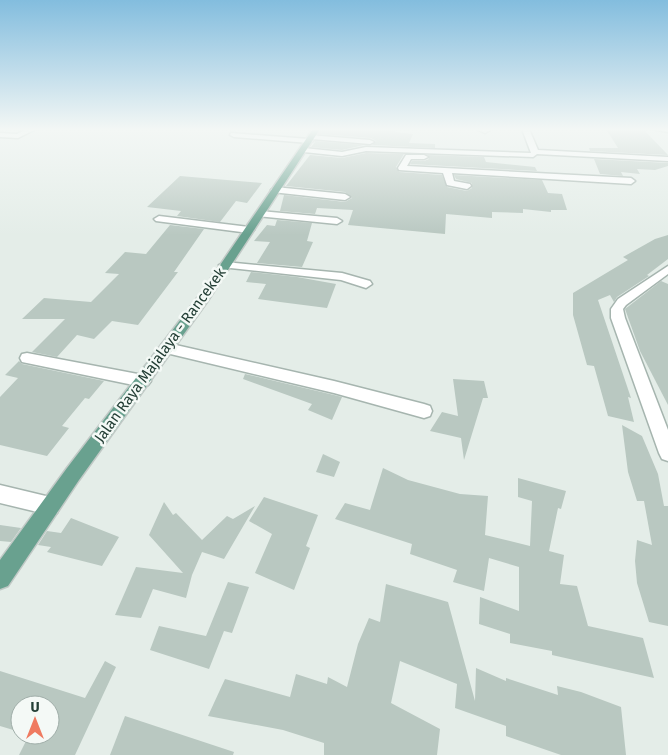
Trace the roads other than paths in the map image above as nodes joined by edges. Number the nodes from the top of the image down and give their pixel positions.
1 (292, 164) edge
2 (404, 164) edge
3 (448, 172) junction
4 (631, 181) dead end
5 (468, 186) dead end
6 (275, 190) junction
7 (345, 197) dead end
8 (260, 214) junction
9 (159, 219) dead end
10 (337, 221) dead end
11 (249, 230) junction
12 (225, 265) junction
13 (668, 269) edge
14 (366, 284) dead end
15 (167, 348) junction
16 (27, 358) dead end
17 (143, 381) junction
18 (424, 412) dead end
19 (668, 453) edge
20 (0, 494) edge
21 (50, 506) junction
22 (0, 578) edge

1 - 6 main road, Jalan Raya Majalaya - Rancekek
2 - 3 street
3 - 4 street
3 - 5 street
6 - 7 street
6 - 8 main road, Jalan Raya Majalaya - Rancekek
8 - 10 street
8 - 11 main road, Jalan Raya Majalaya - Rancekek
9 - 11 street
11 - 12 main road, Jalan Raya Majalaya - Rancekek
12 - 14 street
12 - 15 main road, Jalan Raya Majalaya - Rancekek
13 - 19 street
15 - 17 main road, Jalan Raya Majalaya - Rancekek
15 - 18 street
16 - 17 street
17 - 21 main road, Jalan Raya Majalaya - Rancekek
20 - 21 street
21 - 22 main road, Jalan Raya Majalaya - Rancekek

